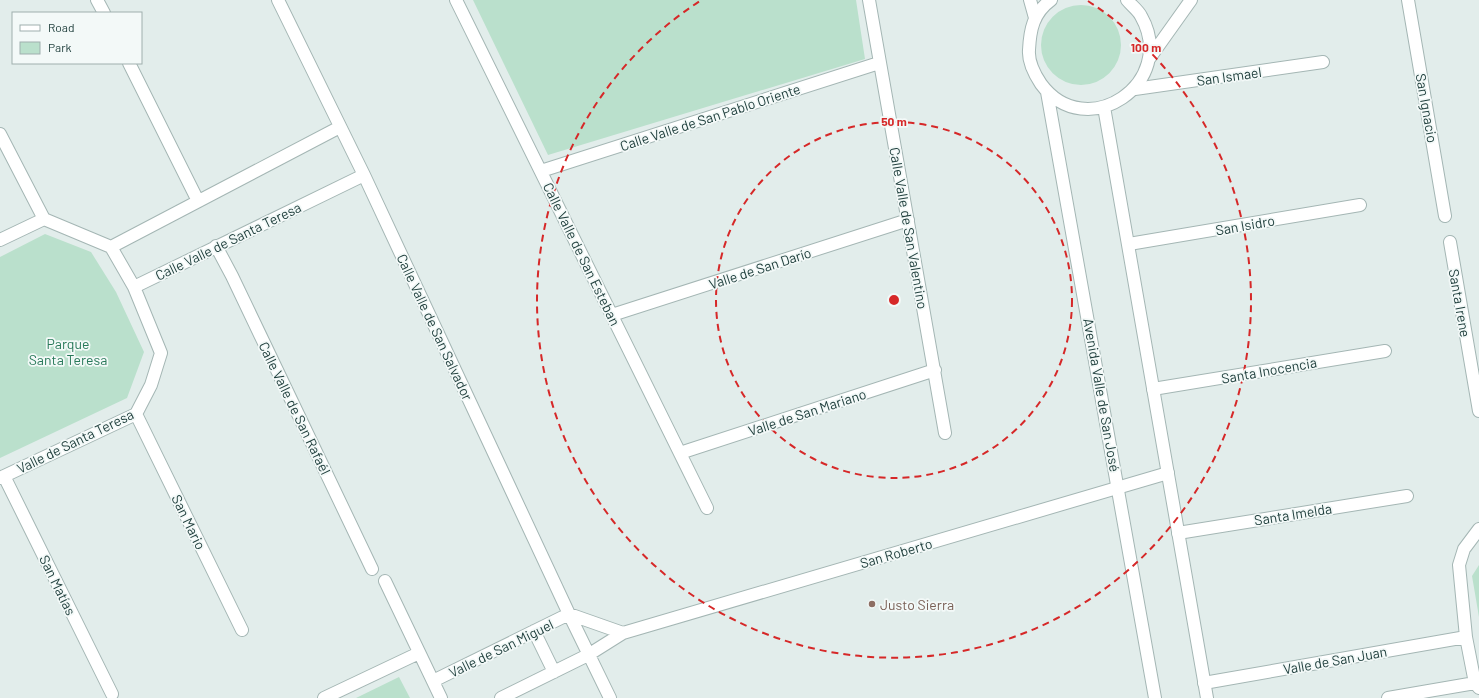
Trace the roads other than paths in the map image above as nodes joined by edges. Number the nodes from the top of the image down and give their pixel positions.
1 (97, 0) edge
2 (278, 0) edge
3 (456, 0) edge
4 (869, 0) edge
5 (1030, 0) edge
6 (1051, 0) edge
7 (1127, 0) edge
8 (1191, 0) edge
9 (1408, 0) edge
10 (103, 12) edge
11 (1035, 18) junction
12 (1149, 59) junction
13 (1323, 62) dead end
14 (130, 64) edge
15 (879, 64) junction
16 (1135, 89) junction
17 (1047, 92) junction
18 (1104, 107) junction
19 (340, 127) junction
20 (0, 134) edge
21 (541, 171) junction
22 (364, 175) junction
23 (198, 201) junction
24 (1360, 205) dead end
25 (1445, 216) dead end
26 (44, 219) junction
27 (908, 220) junction
28 (0, 240) edge
29 (1450, 242) dead end
30 (1129, 244) junction
31 (111, 246) junction
32 (216, 246) junction
33 (134, 287) junction
34 (612, 315) junction
35 (1385, 350) dead end
36 (934, 370) junction
37 (1154, 389) junction
38 (1479, 411) edge
39 (136, 414) junction
40 (946, 433) dead end
41 (680, 453) junction
42 (1168, 472) junction
43 (2, 477) edge
44 (1118, 488) junction
45 (1407, 496) dead end
46 (707, 508) dead end
47 (1479, 529) edge
48 (1178, 533) junction
49 (372, 569) dead end
50 (385, 581) dead end
51 (569, 614) junction
52 (242, 630) dead end
53 (534, 631) junction
54 (623, 633) junction
55 (1466, 637) junction
56 (419, 653) junction
57 (588, 655) junction
58 (554, 672) junction
59 (433, 681) junction
60 (1204, 683) junction
61 (1477, 685) edge
62 (112, 694) dead end
63 (324, 698) edge
64 (441, 698) edge
65 (501, 698) edge
66 (610, 698) edge
67 (1155, 698) edge
68 (1207, 698) edge
69 (1388, 698) edge

1 - 10 street
2 - 19 street, Calle Valle de San Salvador
3 - 21 street, Calle Valle de San Esteban
4 - 15 street, Calle Valle de San Valentino
5 - 11 street
6 - 11 street
7 - 12 street
8 - 12 street
9 - 25 street, San Ignacio
11 - 17 street
12 - 16 street
13 - 16 street, San Ismael
14 - 23 street
15 - 21 street, Calle Valle de San Pablo Oriente
15 - 27 street, Calle Valle de San Valentino
16 - 18 street
17 - 18 street
17 - 44 street, Avenida Valle de San José
18 - 30 street
19 - 22 street, Calle Valle de San Salvador
19 - 23 street
20 - 26 street
21 - 34 street, Calle Valle de San Esteban
22 - 32 street, Calle Valle de Santa Teresa
22 - 51 street, Calle Valle de San Salvador
23 - 31 street
24 - 30 street, San Isidro
26 - 28 street
26 - 31 street
27 - 34 street, Valle de San Darío
27 - 36 street, Calle Valle de San Valentino
29 - 38 street, Santa Irene
30 - 37 street
31 - 33 street
32 - 33 street, Calle Valle de Santa Teresa
32 - 49 street, Calle Valle de San Rafaél
33 - 39 street, Valle de Santa Teresa
34 - 41 street, Calle Valle de San Esteban
35 - 37 street, Santa Inocencia
36 - 40 street, Calle Valle de San Valentino
36 - 41 street, Valle de San Mariano
37 - 42 street
39 - 43 street, Valle de Santa Teresa
39 - 52 street, San Mario
41 - 46 street, Calle Valle de San Esteban
42 - 44 street, San Roberto
42 - 48 street
43 - 62 street, San Matías
44 - 54 street, San Roberto
44 - 67 street, Avenida Valle de San José
45 - 48 street, Santa Imelda
47 - 55 street
48 - 60 street
50 - 56 street
51 - 53 street, Valle de San Miguel
51 - 54 street
51 - 57 street, Calle Valle de San Salvador
53 - 58 street
53 - 59 street, Valle de San Miguel
54 - 57 street, San Roberto
55 - 60 street, Valle de San Juan
55 - 61 street
56 - 59 street
56 - 63 street
57 - 58 street
57 - 66 street, Calle Valle de San Salvador
58 - 65 street
59 - 64 street
60 - 68 street
61 - 69 street

